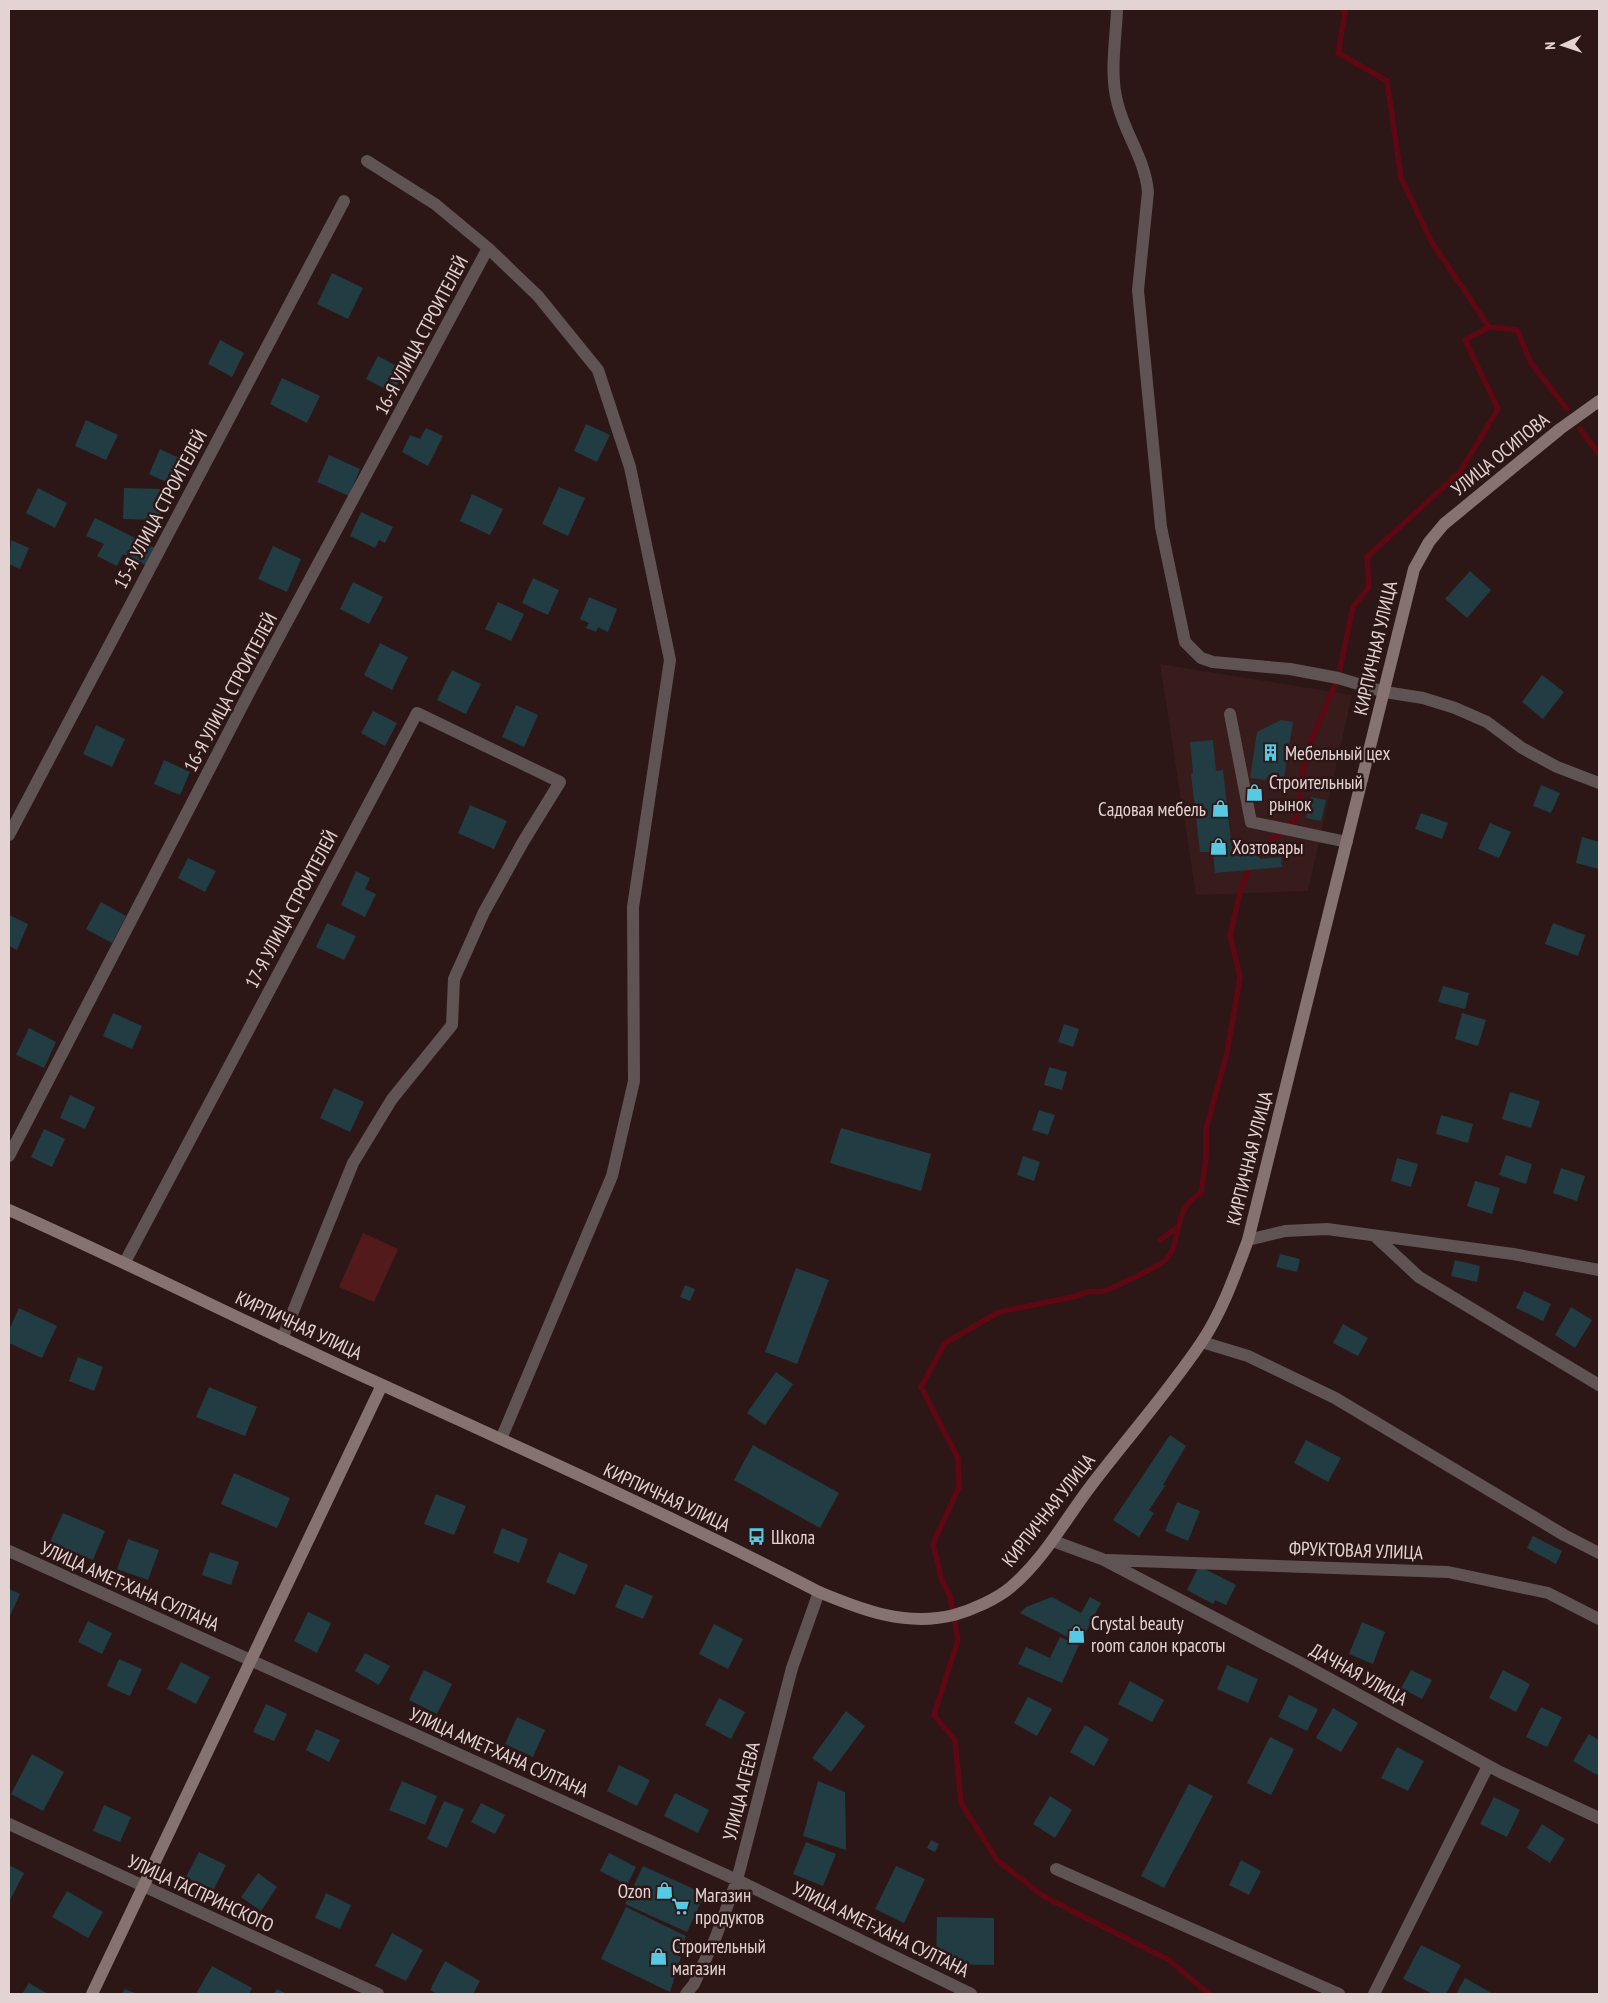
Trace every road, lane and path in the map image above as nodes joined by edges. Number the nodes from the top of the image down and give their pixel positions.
1 (1117, 9) edge
2 (368, 161) dead end
3 (344, 201) dead end
4 (488, 248) junction
5 (1599, 401) edge
6 (1429, 542) joint
7 (1385, 692) junction
8 (1230, 714) dead end
9 (1599, 783) edge
10 (9, 835) edge
11 (1347, 842) junction
12 (9, 1156) edge
13 (9, 1210) edge
14 (1377, 1238) junction
15 (1248, 1240) junction
16 (125, 1262) junction
17 (1599, 1270) edge
18 (282, 1339) junction
19 (1202, 1342) junction
20 (382, 1385) junction
21 (1599, 1385) edge
22 (501, 1439) junction
23 (1053, 1541) junction
24 (9, 1551) edge
25 (1599, 1553) edge
26 (1102, 1559) junction
27 (819, 1592) junction
28 (1599, 1619) edge
29 (250, 1660) junction
30 (1488, 1766) junction
31 (1599, 1818) edge
32 (9, 1824) edge
33 (1056, 1869) dead end
34 (737, 1880) junction
35 (144, 1888) junction
36 (92, 1994) edge
37 (378, 1994) edge
38 (686, 1994) edge
39 (971, 1994) edge
40 (1339, 1994) edge
41 (1374, 1994) edge

1 - 7 street
2 - 4 street
3 - 10 street, 15-Я УЛИЦА СТРОИТЕЛЕЙ
4 - 12 street, 16-Я УЛИЦА СТРОИТЕЛЕЙ
4 - 22 street
5 - 6 main road, УЛИЦА ОСИПОВА
6 - 7 main road, КИРПИЧНАЯ УЛИЦА
7 - 9 street
7 - 11 main road, КИРПИЧНАЯ УЛИЦА
8 - 11 street
11 - 15 main road, КИРПИЧНАЯ УЛИЦА
13 - 16 main road, КИРПИЧНАЯ УЛИЦА
14 - 15 street
14 - 17 street
14 - 21 street
15 - 19 main road, КИРПИЧНАЯ УЛИЦА
16 - 18 main road, КИРПИЧНАЯ УЛИЦА
16 - 18 street, 17-Я УЛИЦА СТРОИТЕЛЕЙ
18 - 20 main road, КИРПИЧНАЯ УЛИЦА
19 - 23 main road, КИРПИЧНАЯ УЛИЦА
19 - 25 street
20 - 22 main road, КИРПИЧНАЯ УЛИЦА
20 - 29 main road
22 - 27 main road, КИРПИЧНАЯ УЛИЦА
23 - 26 street
23 - 27 main road, КИРПИЧНАЯ УЛИЦА
24 - 29 street, УЛИЦА АМЕТ-ХАНА СУЛТАНА
26 - 28 street, ФРУКТОВАЯ УЛИЦА
26 - 30 street, ДАЧНАЯ УЛИЦА
27 - 34 street, УЛИЦА АГЕЕВА
29 - 34 street, УЛИЦА АМЕТ-ХАНА СУЛТАНА
29 - 35 main road
30 - 31 street, ДАЧНАЯ УЛИЦА
30 - 41 street
32 - 35 street, УЛИЦА ГАСПРИНСКОГО
33 - 40 street
34 - 38 street, УЛИЦА АГЕЕВА
34 - 39 street, УЛИЦА АМЕТ-ХАНА СУЛТАНА
35 - 36 main road
35 - 37 street, УЛИЦА ГАСПРИНСКОГО

